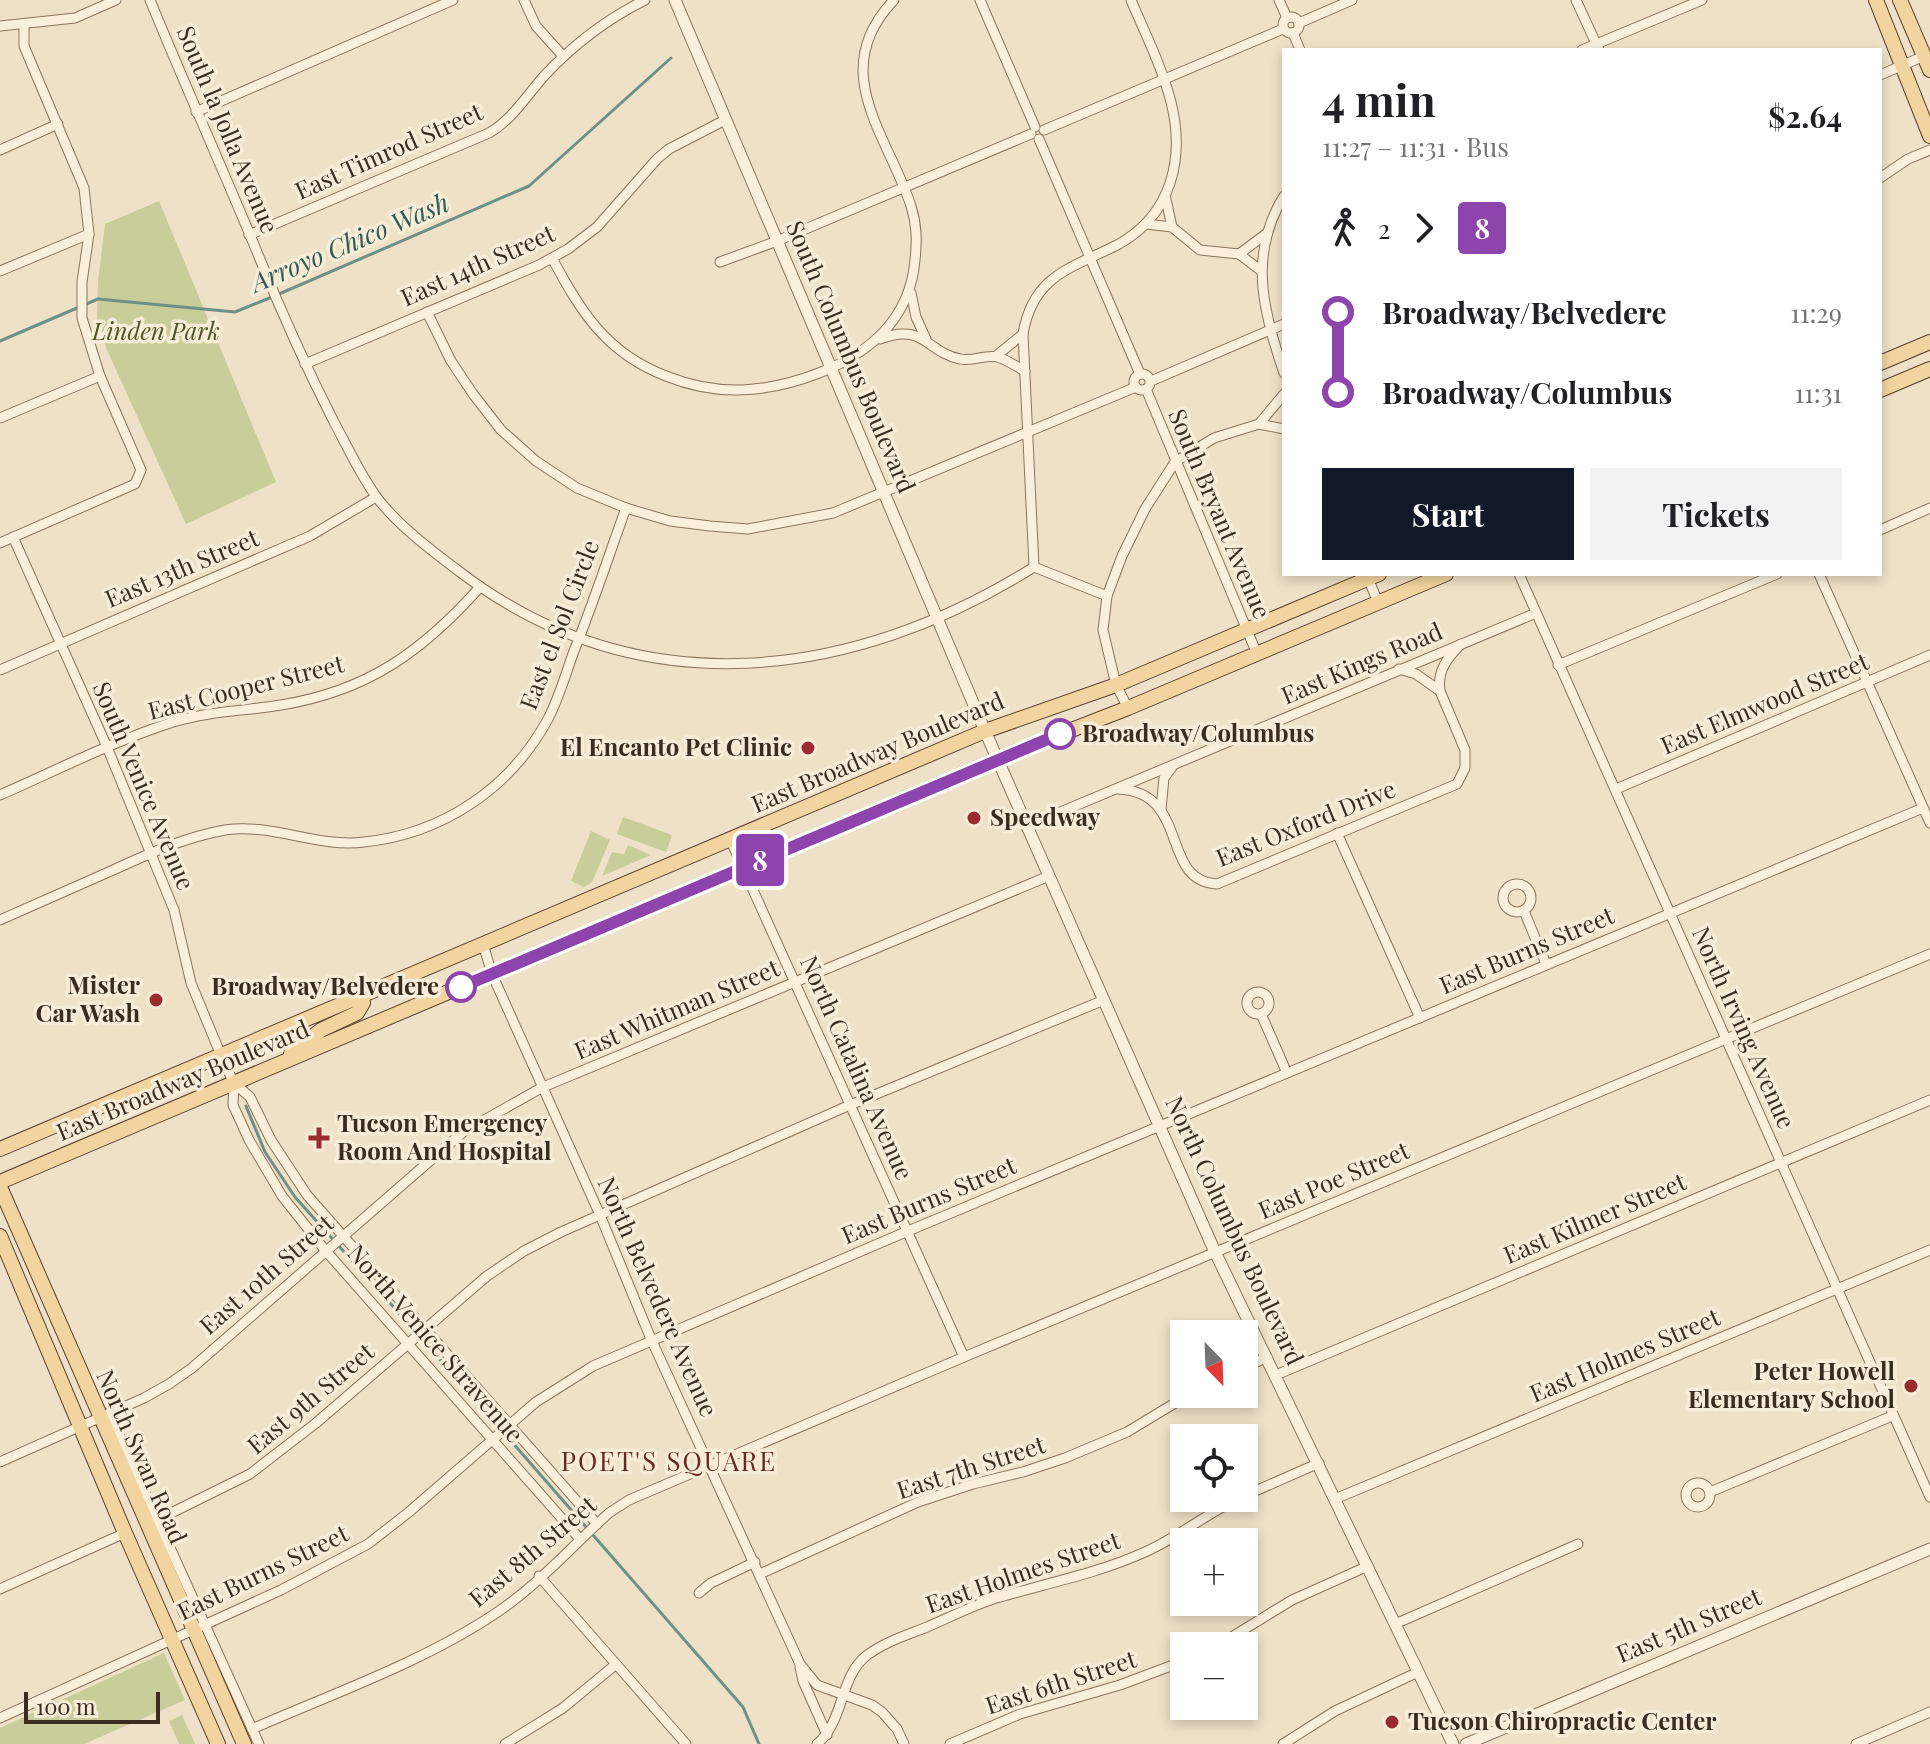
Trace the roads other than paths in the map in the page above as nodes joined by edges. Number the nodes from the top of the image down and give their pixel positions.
1 (116, 0) edge
2 (150, 0) edge
3 (453, 0) edge
4 (524, 0) edge
5 (645, 0) edge
6 (675, 0) edge
7 (894, 0) edge
8 (980, 0) edge
9 (1131, 0) edge
10 (1279, 0) edge
11 (1352, 0) edge
12 (1576, 0) edge
13 (1702, 0) edge
14 (1876, 0) edge
15 (1900, 0) edge
16 (1287, 18) junction
17 (1299, 23) junction
18 (24, 24) junction
19 (0, 26) edge
20 (1288, 31) junction
21 (1598, 47) edge
22 (1299, 48) edge
23 (563, 56) junction
24 (1927, 63) edge
25 (1903, 65) junction
26 (1882, 74) edge
27 (1164, 78) junction
28 (196, 112) junction
29 (725, 120) junction
30 (58, 124) junction
31 (1037, 132) junction
32 (1930, 136) edge
33 (0, 150) edge
34 (1930, 150) edge
35 (1882, 177) edge
36 (904, 188) junction
37 (1166, 199) junction
38 (1282, 199) edge
39 (1146, 224) junction
40 (1172, 227) junction
41 (89, 234) junction
42 (1266, 234) junction
43 (249, 235) junction
44 (777, 241) junction
45 (1239, 254) junction
46 (1089, 257) junction
47 (552, 258) junction
48 (720, 262) dead end
49 (1260, 270) junction
50 (0, 271) edge
51 (911, 292) junction
52 (427, 312) junction
53 (1282, 325) edge
54 (1269, 330) junction
55 (1023, 334) junction
56 (926, 339) junction
57 (872, 341) junction
58 (1930, 342) edge
59 (996, 356) junction
60 (1882, 362) edge
61 (305, 364) junction
62 (1282, 367) edge
63 (830, 368) junction
64 (1930, 369) edge
65 (1025, 371) junction
66 (100, 376) junction
67 (1144, 386) junction
68 (1882, 389) edge
69 (1282, 396) edge
70 (0, 418) edge
71 (1259, 424) junction
72 (1282, 429) edge
73 (1029, 431) junction
74 (1175, 462) junction
75 (883, 493) junction
76 (376, 497) junction
77 (626, 508) junction
78 (1930, 508) edge
79 (1882, 529) edge
80 (13, 537) junction
81 (0, 543) edge
82 (1034, 567) junction
83 (1369, 576) edge
84 (1371, 576) edge
85 (1441, 576) edge
86 (1520, 576) edge
87 (1772, 576) edge
88 (1820, 576) edge
89 (480, 587) junction
90 (1107, 596) junction
91 (1378, 602) junction
92 (1536, 613) junction
93 (937, 618) junction
94 (1247, 629) junction
95 (579, 638) junction
96 (60, 644) junction
97 (1461, 644) junction
98 (1257, 654) junction
99 (1930, 655) edge
100 (1558, 665) junction
101 (1399, 669) junction
102 (0, 670) edge
103 (1868, 682) junction
104 (1116, 685) junction
105 (1440, 691) junction
106 (1128, 708) junction
107 (985, 731) junction
108 (107, 747) junction
109 (998, 759) junction
110 (1172, 767) junction
111 (1118, 789) junction
112 (1616, 789) junction
113 (0, 795) edge
114 (1923, 808) junction
115 (1161, 809) junction
116 (1930, 823) edge
117 (1027, 826) junction
118 (1337, 833) junction
119 (730, 839) junction
120 (151, 853) junction
121 (743, 867) junction
122 (1049, 876) junction
123 (1524, 911) dead end
124 (1671, 913) junction
125 (0, 920) edge
126 (483, 944) junction
127 (1930, 954) edge
128 (1546, 964) junction
129 (492, 974) junction
130 (796, 982) junction
131 (362, 996) junction
132 (1104, 1000) junction
133 (1261, 1014) dead end
134 (1420, 1018) junction
135 (1726, 1039) junction
136 (221, 1055) junction
137 (275, 1066) junction
138 (1287, 1073) junction
139 (234, 1083) junction
140 (541, 1088) junction
141 (1930, 1100) edge
142 (850, 1105) junction
143 (1160, 1126) junction
144 (0, 1149) edge
145 (1780, 1163) junction
146 (0, 1184) edge
147 (600, 1215) junction
148 (908, 1231) junction
149 (342, 1235) junction
150 (0, 1236) edge
151 (325, 1250) junction
152 (1930, 1250) edge
153 (1215, 1252) junction
154 (1836, 1289) junction
155 (426, 1329) junction
156 (651, 1339) junction
157 (408, 1344) junction
158 (964, 1357) junction
159 (1267, 1357) junction
160 (1258, 1361) edge
161 (1276, 1375) junction
162 (1170, 1406) edge
163 (104, 1416) junction
164 (1892, 1416) junction
165 (510, 1424) junction
166 (79, 1427) junction
167 (492, 1440) junction
168 (0, 1462) edge
169 (1319, 1463) junction
170 (708, 1465) junction
171 (1258, 1490) edge
172 (1710, 1492) dead end
173 (1930, 1497) edge
174 (1335, 1499) junction
175 (1217, 1512) edge
176 (157, 1520) junction
177 (597, 1524) junction
178 (125, 1533) junction
179 (580, 1539) junction
180 (1578, 1544) dead end
181 (1930, 1549) edge
182 (755, 1562) junction
183 (1368, 1566) junction
184 (760, 1574) junction
185 (539, 1576) junction
186 (0, 1589) edge
187 (699, 1593) dead end
188 (1395, 1624) junction
189 (199, 1627) junction
190 (1240, 1632) edge
191 (171, 1640) junction
192 (800, 1664) junction
193 (615, 1665) junction
194 (1170, 1666) edge
195 (1418, 1672) junction
196 (845, 1697) junction
197 (1930, 1712) edge
198 (0, 1718) edge
199 (252, 1729) junction
200 (827, 1735) junction
201 (1863, 1743) edge
202 (218, 1744) edge
203 (244, 1744) edge
204 (259, 1744) edge
205 (505, 1744) edge
206 (686, 1744) edge
207 (817, 1744) edge
208 (904, 1744) edge
209 (950, 1744) edge
210 (1283, 1744) edge
211 (1453, 1744) edge
212 (1466, 1744) edge

1 - 18 street
2 - 28 street, South la Jolla Avenue
3 - 28 street
4 - 23 street
5 - 23 street, East Timrod Street
6 - 29 street, South Columbus Boulevard
7 - 36 street
8 - 31 street
9 - 27 street
10 - 16 street
11 - 17 street
12 - 21 street
13 - 21 street
14 - 25 main road
15 - 24 main road
16 - 17 street
16 - 20 street
17 - 20 street
18 - 19 street
18 - 30 street
20 - 22 street
20 - 27 street
23 - 43 street, East Timrod Street
24 - 25 street
25 - 26 street
25 - 32 main road
27 - 31 street
27 - 37 street
28 - 43 street, South la Jolla Avenue
29 - 44 street, South Columbus Boulevard
29 - 47 street, East 14th Street
30 - 33 street
30 - 41 street
31 - 36 street
31 - 46 street
34 - 35 street
36 - 44 street
36 - 51 street
37 - 39 street
37 - 40 street
38 - 42 street
39 - 40 street
39 - 46 street
40 - 45 street
41 - 50 street
41 - 66 street
42 - 45 street
42 - 49 street
43 - 61 street, South la Jolla Avenue
44 - 48 street
44 - 63 street, South Columbus Boulevard
45 - 49 street
46 - 55 street
46 - 67 street
47 - 52 street, East 14th Street
47 - 63 street
49 - 54 street
51 - 56 street
51 - 57 street
52 - 61 street, East 14th Street
52 - 77 street
53 - 54 street
54 - 62 street
54 - 67 street
55 - 59 street
55 - 65 street
56 - 57 street
56 - 59 street
57 - 63 street
58 - 60 main road
59 - 65 street
61 - 76 street, South la Jolla Avenue
63 - 75 street, South Columbus Boulevard
64 - 68 main road
65 - 73 street
66 - 70 street
66 - 80 street
67 - 73 street
67 - 74 street, South Bryant Avenue
69 - 71 street
71 - 72 street
71 - 74 street
73 - 75 street
73 - 82 street
74 - 90 street
74 - 94 street, South Bryant Avenue
75 - 77 street
75 - 93 street, South Columbus Boulevard
76 - 89 street, South la Jolla Avenue
76 - 96 street, East 13th Street
77 - 95 street, East el Sol Circle
78 - 79 street
80 - 81 street
80 - 96 street, South Venice Avenue
82 - 90 street
82 - 93 street, South la Jolla Avenue
83 - 94 main road, East Broadway Boulevard
84 - 91 street
85 - 91 main road, East Broadway Boulevard
86 - 92 street, North Irving Avenue
87 - 100 street
88 - 103 street
89 - 95 street, South la Jolla Avenue
89 - 108 street, East Cooper Street
90 - 104 street
91 - 98 main road, East Broadway Boulevard
92 - 97 street, East Kings Road
92 - 100 street, North Irving Avenue
93 - 95 street, South la Jolla Avenue
93 - 107 street, South Columbus Boulevard
94 - 98 street, South Bryant Avenue
94 - 104 main road, East Broadway Boulevard
95 - 120 street, East el Sol Circle
96 - 102 street, East 13th Street
96 - 108 street, South Venice Avenue
97 - 101 street, East Kings Road
97 - 105 street
98 - 106 main road, East Broadway Boulevard
99 - 103 street, East Elmwood Street
100 - 112 street, North Irving Avenue
101 - 105 street
101 - 110 street, East Kings Road
103 - 112 street, East Elmwood Street
103 - 114 street
104 - 106 street
104 - 107 main road, East Broadway Boulevard
105 - 118 street, East Oxford Drive
106 - 109 main road, East Broadway Boulevard
107 - 109 street, North Columbus Boulevard
107 - 119 main road, East Broadway Boulevard
108 - 113 street, East Cooper Street
108 - 120 street, South Venice Avenue
109 - 117 street, North Columbus Boulevard
109 - 121 main road, East Broadway Boulevard
110 - 111 street, East Kings Road
110 - 115 street
111 - 115 street
111 - 117 street, East Kings Road
112 - 124 street, North Irving Avenue
114 - 116 street
114 - 124 street, East Burns Street
115 - 118 street, East Oxford Drive
117 - 122 street, North Columbus Boulevard
118 - 134 street
119 - 121 street, North Catalina Avenue
119 - 126 main road, East Broadway Boulevard
120 - 125 street, East el Sol Circle
120 - 136 street, South Venice Avenue
121 - 129 main road, East Broadway Boulevard
121 - 130 street, North Catalina Avenue
122 - 130 street, East Whitman Street
122 - 132 street, North Columbus Boulevard
123 - 128 street
124 - 128 street, East Burns Street
124 - 135 street, North Irving Avenue
126 - 129 street, North Belvedere Avenue
126 - 131 main road, East Broadway Boulevard
127 - 135 street, East Poe Street
128 - 134 street, East Burns Street
129 - 137 main road, East Broadway Boulevard
129 - 140 street, North Belvedere Avenue
130 - 140 street, East Whitman Street
130 - 142 street, North Catalina Avenue
131 - 136 main road, East Broadway Boulevard
131 - 137 main road
132 - 142 street
132 - 143 street, North Columbus Boulevard
133 - 138 street
134 - 138 street, East Burns Street
135 - 145 street, North Irving Avenue
135 - 153 street, East Poe Street
136 - 139 street, North Venice Stravenue
136 - 144 main road, East Broadway Boulevard
137 - 139 main road, East Broadway Boulevard
138 - 143 street, East Burns Street
139 - 146 main road, East Broadway Boulevard
139 - 149 street, North Venice Stravenue
139 - 151 street, North Venice Stravenue
140 - 147 street, North Belvedere Avenue
140 - 149 street, East 10th Street
141 - 145 street, East Kilmer Street
142 - 147 street
142 - 148 street, North Catalina Avenue
143 - 148 street, East Burns Street
143 - 153 street, North Columbus Boulevard
145 - 154 street, North Irving Avenue
145 - 161 street, East Kilmer Street
146 - 163 main road, North Swan Road
147 - 155 street, East 9th Street
147 - 156 street, North Belvedere Avenue
148 - 156 street, East Burns Street
148 - 158 street, North Catalina Avenue
149 - 151 street, East 10th Street
149 - 155 street, North Venice Stravenue
150 - 166 main road, North Swan Road
151 - 157 street, North Venice Stravenue
151 - 163 street, East 10th Street
152 - 154 street, East Holmes Street
153 - 158 street, East Poe Street
153 - 159 street, North Columbus Boulevard
154 - 164 street, North Irving Avenue
154 - 174 street, East Holmes Street
155 - 157 street, East 9th Street
155 - 165 street, North Venice Stravenue
156 - 165 street, East Burns Street
156 - 170 street, North Belvedere Avenue
157 - 167 street, North Venice Stravenue
157 - 176 street, East 9th Street
158 - 170 street, East Poe Street
159 - 160 street
159 - 161 street, North Columbus Boulevard
161 - 169 street, North Columbus Boulevard
162 - 184 street, East 7th Street
163 - 166 street, East 10th Street
163 - 176 street, North Swan Road
163 - 189 main road, North Swan Road
164 - 172 street
164 - 173 street, North Irving Avenue
165 - 167 street, East Burns Street
165 - 177 street, North Venice Stravenue
166 - 168 street, East 10th Street
166 - 178 main road, North Swan Road
167 - 179 street, North Venice Stravenue
167 - 189 street, East Burns Street
169 - 171 street, East Holmes Street
169 - 174 street, North Columbus Boulevard
170 - 177 street, East 8th Street
170 - 182 street, North Belvedere Avenue
174 - 183 street, North Columbus Boulevard
175 - 196 street, East Holmes Street
176 - 189 street, North Swan Road
177 - 179 street, East 8th Street
178 - 186 street
178 - 191 main road, North Swan Road
179 - 185 street, East 8th Street
180 - 188 street
181 - 212 street, East 5th Street
182 - 184 street, North Belvedere Avenue
182 - 187 street
183 - 188 street, North Columbus Boulevard
183 - 190 street
184 - 192 street, North Belvedere Avenue
185 - 193 street
185 - 199 street, East 8th Street
188 - 195 street, North Columbus Boulevard
189 - 191 street, East Burns Street
189 - 199 street, North Swan Road
189 - 203 main road, North Swan Road
191 - 198 street, East Burns Street
191 - 202 main road, North Swan Road
192 - 196 street, North Belvedere Avenue
192 - 200 street, North Belvedere Avenue
193 - 205 street
193 - 206 street
194 - 209 street, East 6th Street
195 - 210 street
195 - 211 street, North Columbus Boulevard
196 - 200 street, East Holmes Street
196 - 208 street, North Belvedere Avenue
197 - 201 street
199 - 204 street, North Swan Road
200 - 207 street, East Holmes Street

